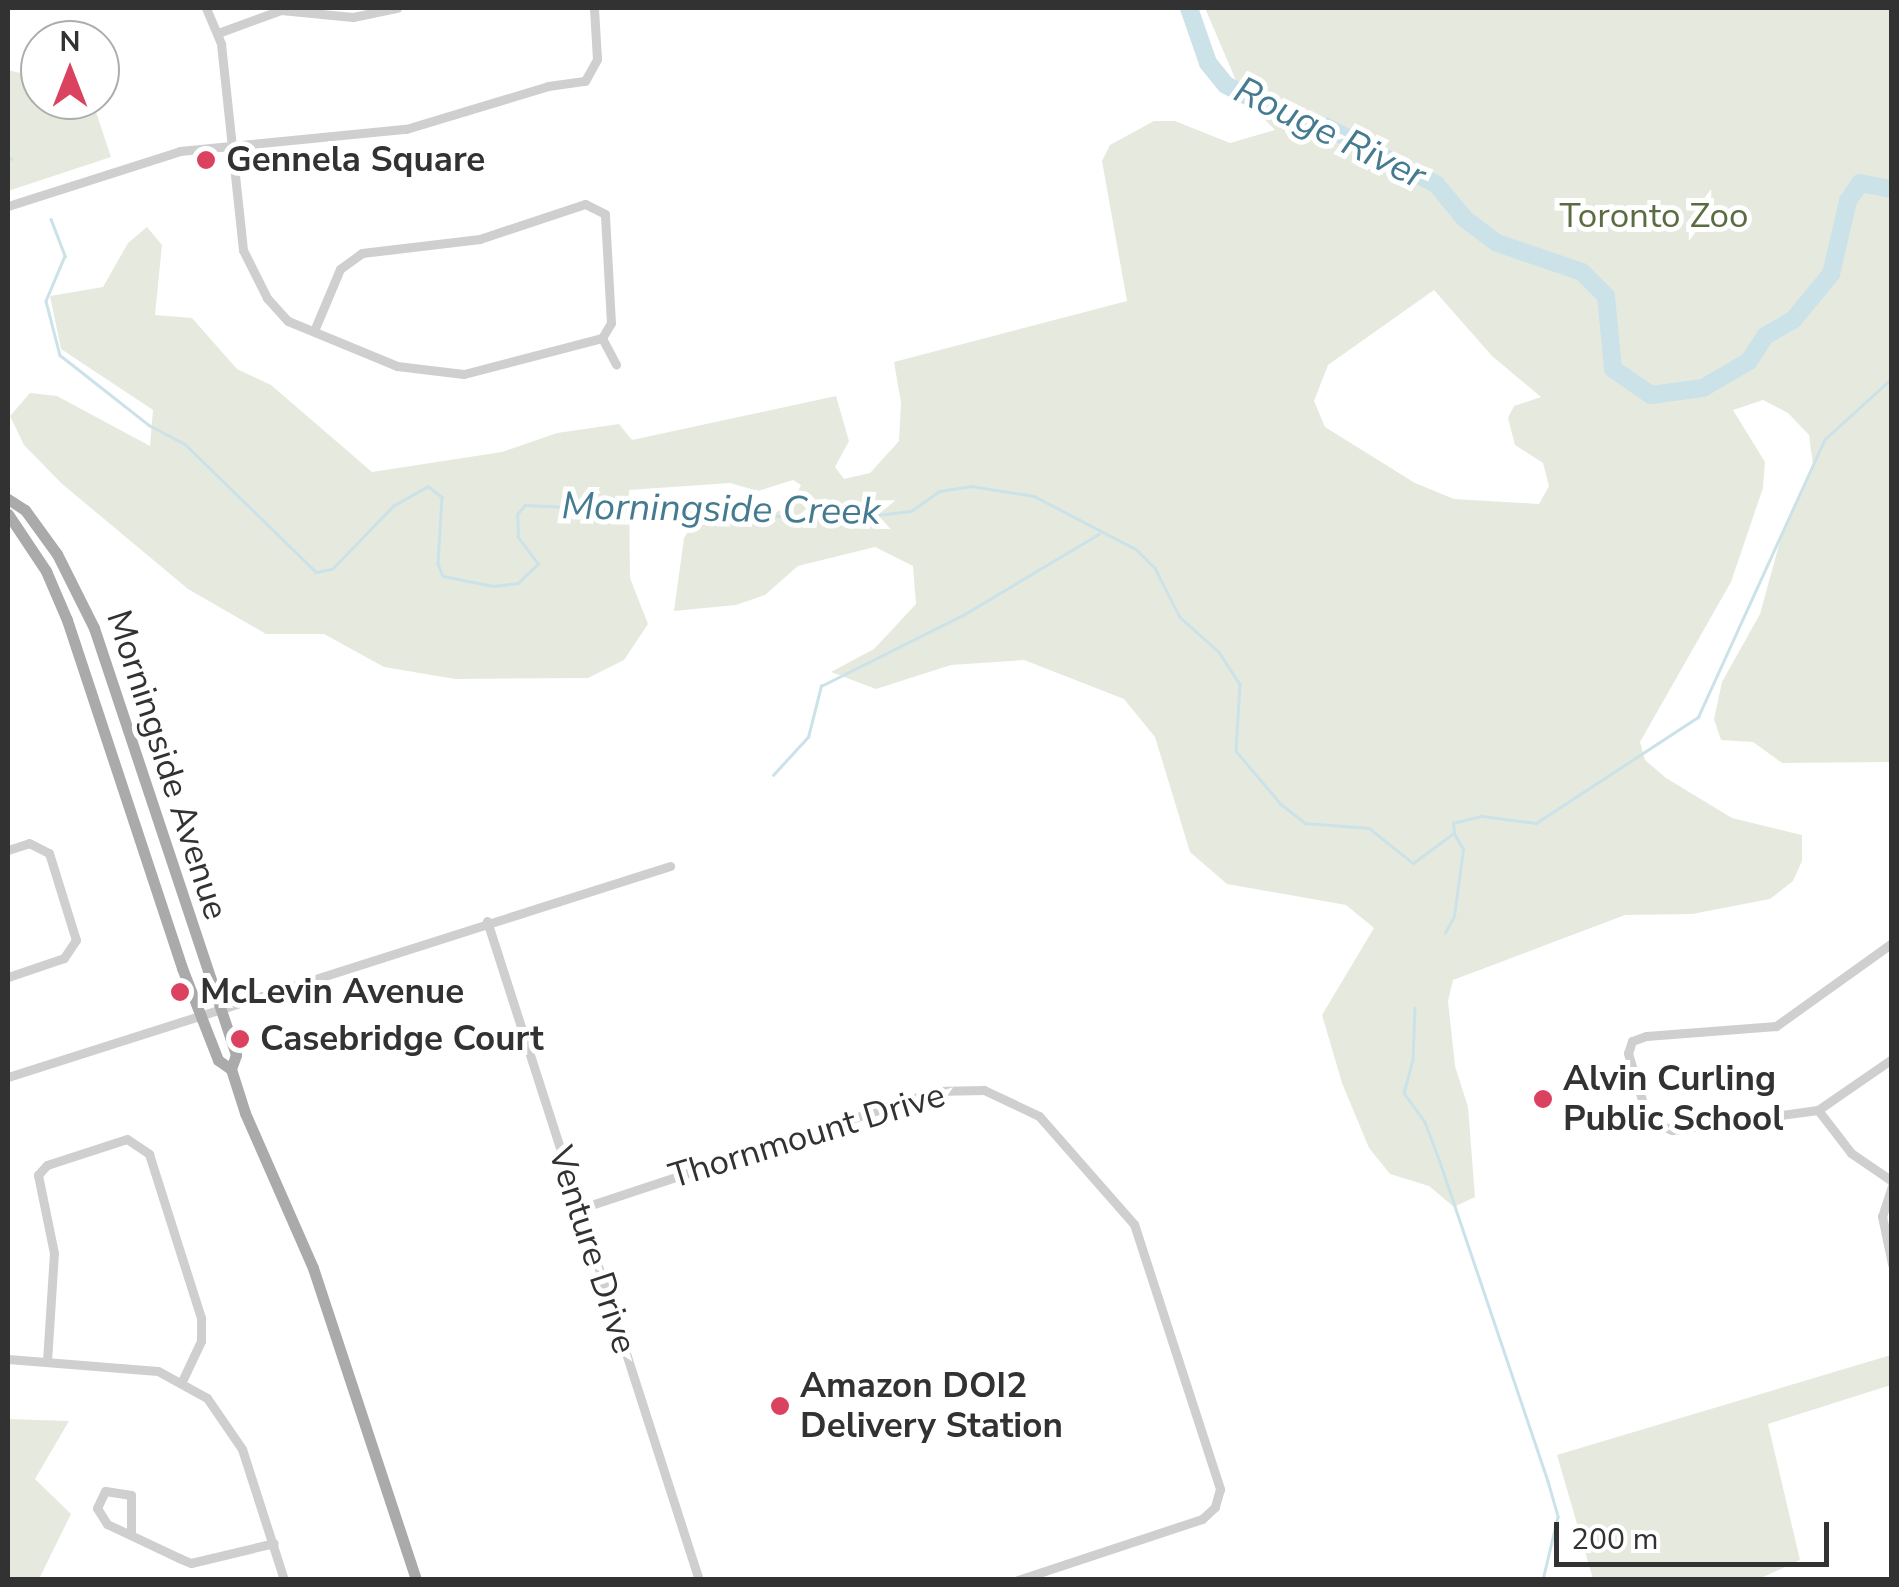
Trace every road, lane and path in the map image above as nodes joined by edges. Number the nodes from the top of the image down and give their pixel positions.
1 (206, 8) edge
2 (397, 8) edge
3 (594, 8) edge
4 (218, 33) junction
5 (232, 146) junction
6 (8, 206) edge
7 (314, 331) junction
8 (602, 338) junction
9 (616, 364) dead end
10 (8, 499) edge
11 (8, 514) edge
12 (8, 850) edge
13 (670, 866) dead end
14 (486, 921) junction
15 (1892, 943) edge
16 (8, 977) edge
17 (218, 1008) junction
18 (200, 1014) junction
19 (1892, 1059) edge
20 (231, 1069) junction
21 (8, 1076) edge
22 (1818, 1110) junction
23 (1892, 1183) edge
24 (579, 1208) junction
25 (1892, 1264) edge
26 (8, 1359) edge
27 (47, 1361) junction
28 (184, 1380) junction
29 (131, 1536) junction
30 (274, 1544) junction
31 (284, 1580) edge
32 (416, 1580) edge
33 (699, 1580) edge
34 (1018, 1580) edge

1 - 4 street
2 - 4 street
3 - 5 street
4 - 5 street
5 - 6 street
5 - 7 street
7 - 8 street
7 - 8 street
8 - 9 street
10 - 17 main road, Morningside Avenue
11 - 18 main road, Morningside Avenue
12 - 16 street
13 - 14 street
14 - 17 street
14 - 24 street, Venture Drive
15 - 22 street
17 - 18 street
17 - 20 main road, Morningside Avenue
18 - 20 main road, Morningside Avenue
18 - 21 street
19 - 22 street
20 - 32 main road, Morningside Avenue
22 - 23 street
23 - 25 street
24 - 33 street, Venture Drive
24 - 34 street, Thornmount Drive
26 - 27 street
27 - 28 street
27 - 28 street
28 - 30 street
29 - 29 street
29 - 30 street
30 - 31 street

